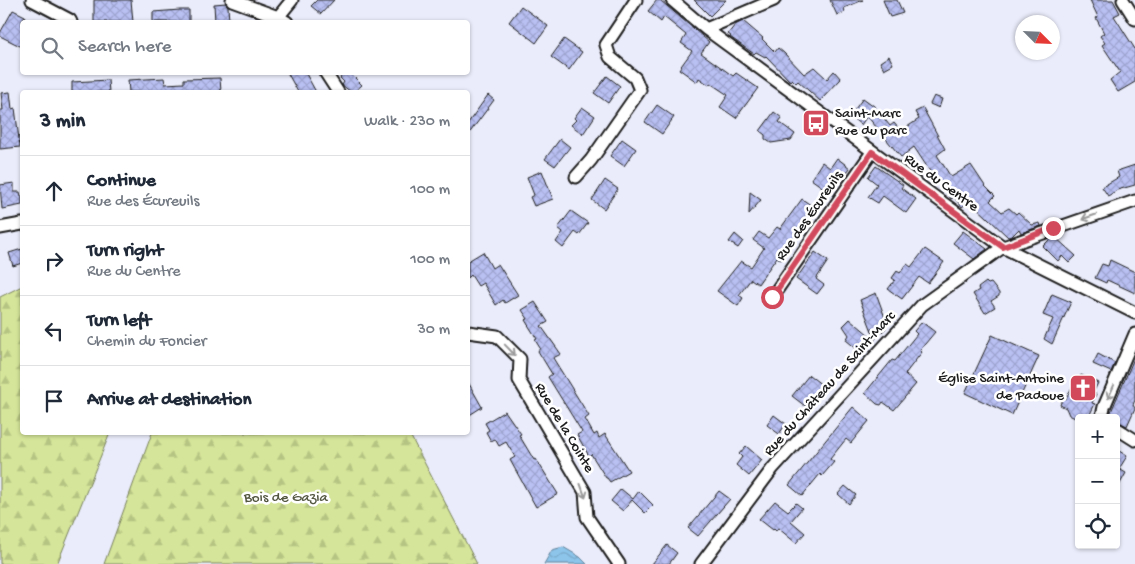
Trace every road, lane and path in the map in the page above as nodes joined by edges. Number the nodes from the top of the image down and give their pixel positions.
1 (32, 0) edge
2 (232, 0) edge
3 (292, 0) edge
4 (636, 0) edge
5 (672, 0) edge
6 (774, 0) edge
7 (1123, 0) edge
8 (1135, 19) edge
9 (70, 20) edge
10 (277, 20) edge
11 (280, 20) edge
12 (706, 29) junction
13 (327, 75) edge
14 (337, 90) edge
15 (872, 152) junction
16 (576, 177) dead end
17 (1135, 201) edge
18 (20, 224) edge
19 (0, 228) edge
20 (1003, 247) junction
21 (772, 297) dead end
22 (1135, 312) edge
23 (470, 332) edge
24 (1135, 334) edge
25 (1102, 414) edge
26 (1120, 431) edge
27 (1135, 440) edge
28 (619, 564) edge
29 (701, 564) edge

1 - 9 street
2 - 10 street
3 - 11 street
4 - 16 street
5 - 12 street, Rue du Centre
6 - 12 street
7 - 8 street
12 - 15 street, Rue du Centre
13 - 14 street
15 - 20 street, Rue du Centre
15 - 21 street, Rue des Écureuils
17 -> 20 street, Rue du Château de Saint-Marc
18 - 19 street
20 - 22 street, Rue du Centre
20 - 29 street, Rue du Château de Saint-Marc
23 -> 28 street, Rue de la Cointe
24 -> 25 street
26 - 27 street

